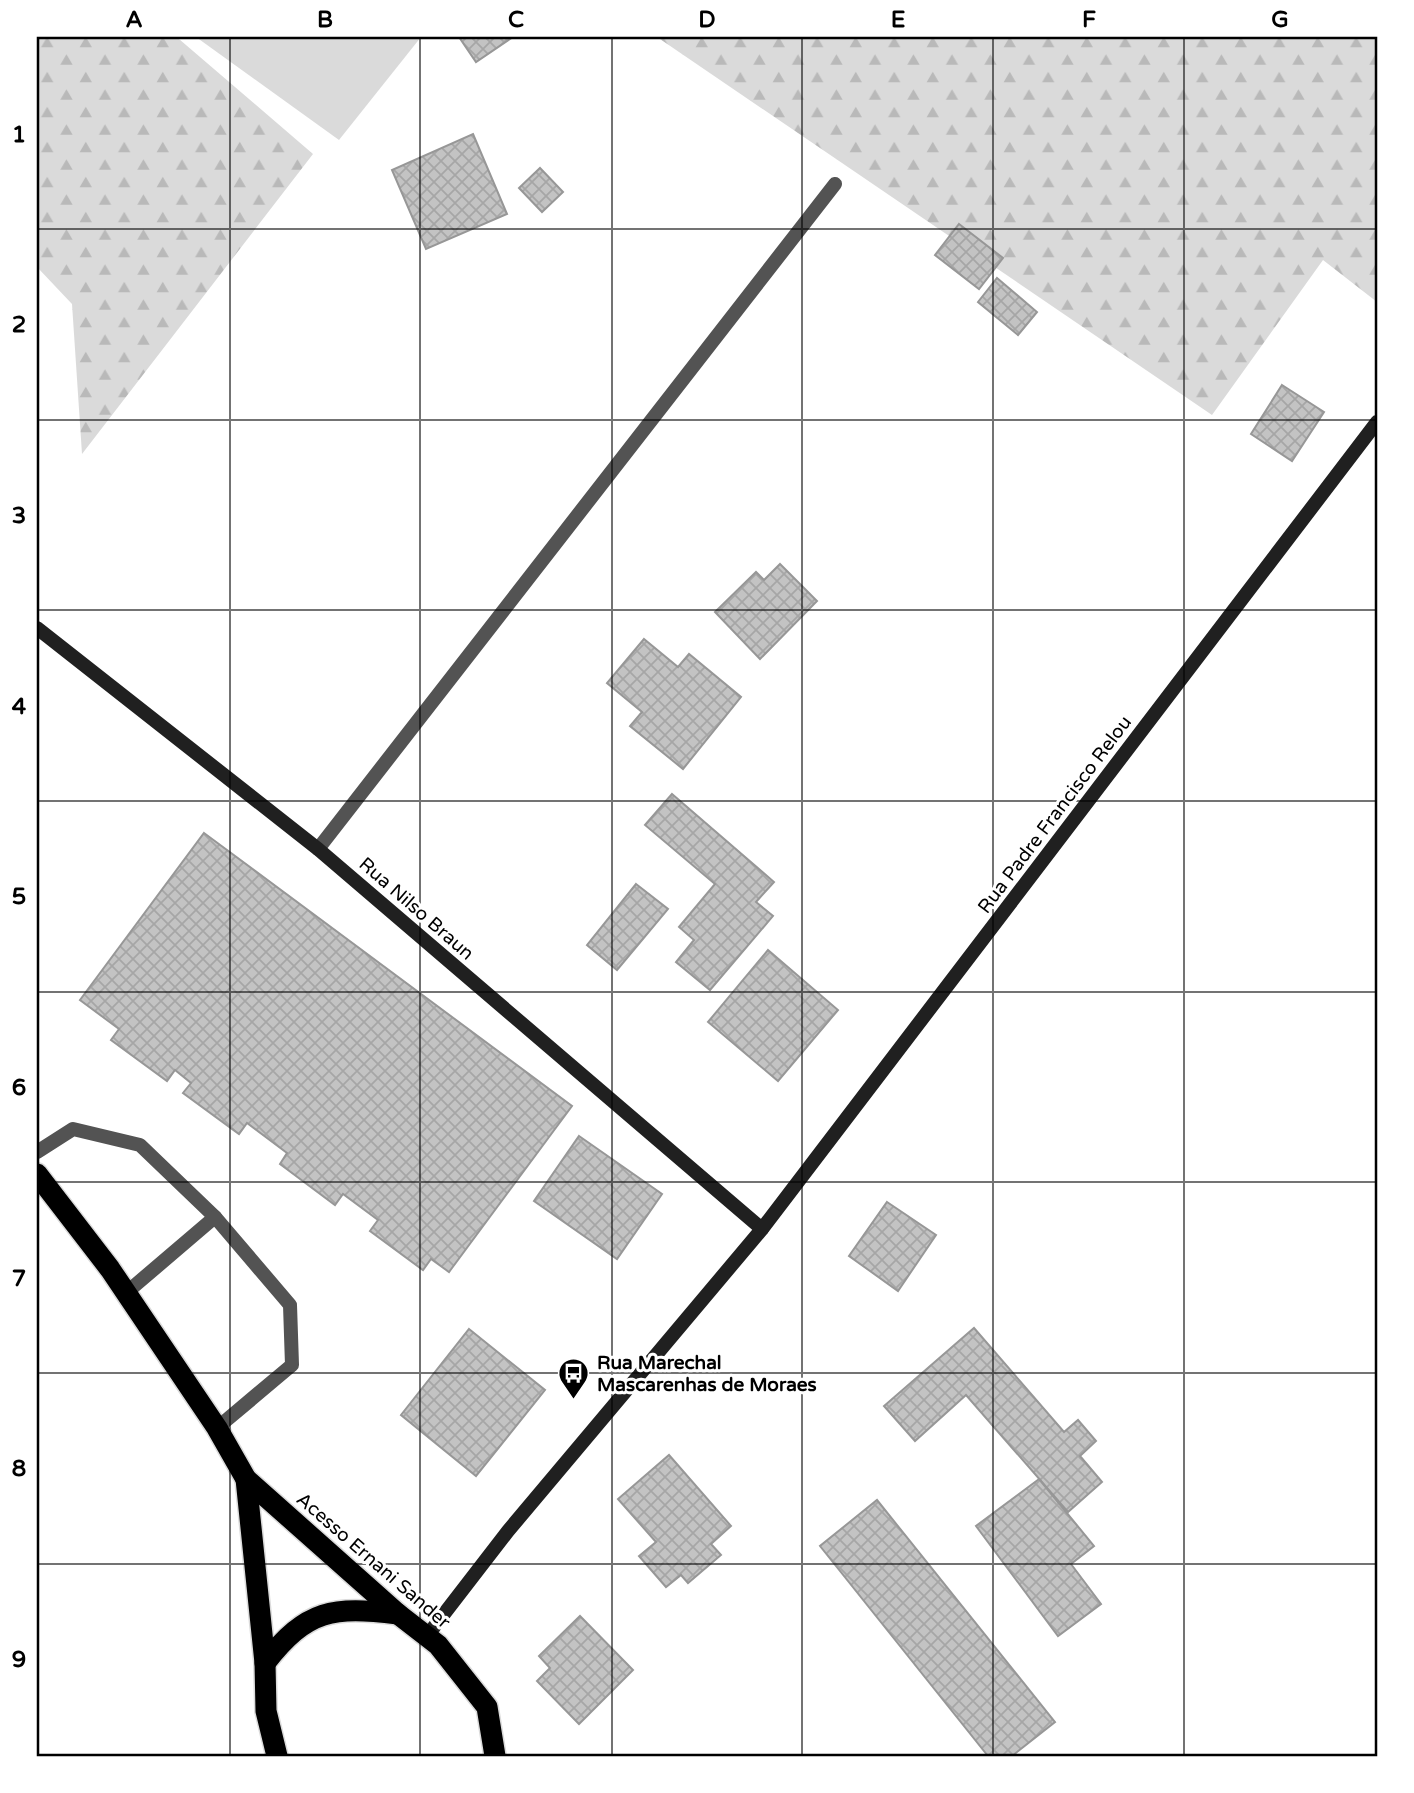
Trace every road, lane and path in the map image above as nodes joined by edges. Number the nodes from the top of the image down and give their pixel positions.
1 (835, 184) dead end
2 (1377, 422) edge
3 (37, 628) edge
4 (318, 849) junction
5 (37, 1152) edge
6 (37, 1174) edge
7 (215, 1217) junction
8 (762, 1229) junction
9 (126, 1293) junction
10 (217, 1428) junction
11 (246, 1479) junction
12 (398, 1614) junction
13 (427, 1636) junction
14 (265, 1663) junction
15 (277, 1756) edge
16 (495, 1756) edge

1 - 4 lane
2 - 8 street, Rua Padre Francisco Relou
3 - 4 street, Rua Nilso Braun
4 - 8 street, Rua Nilso Braun
5 - 7 lane
6 - 9 highway, Acesso Ernani Sander
7 - 9 lane
7 - 10 lane
8 - 13 street
9 - 10 highway, Acesso Ernani Sander
10 - 11 highway, Acesso Ernani Sander
11 - 12 highway, Acesso Ernani Sander
11 - 14 highway, Acesso Ernani Sander
12 - 13 highway, Acesso Ernani Sander
12 - 14 highway
13 - 16 highway, Acesso Ernani Sander
14 - 15 highway, Acesso Ernani Sander

